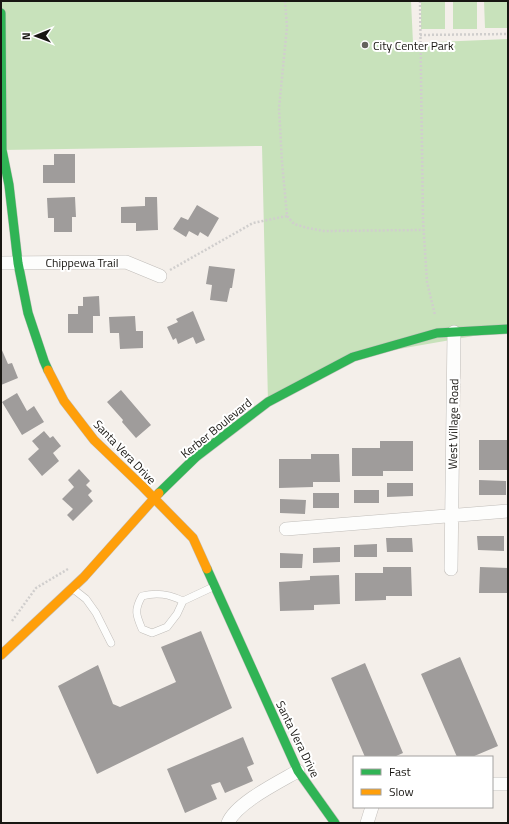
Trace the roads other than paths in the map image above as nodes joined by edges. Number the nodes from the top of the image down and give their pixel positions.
1 (1, 13) edge
2 (1, 263) edge
3 (18, 263) junction
4 (160, 276) road end
5 (508, 329) edge
6 (454, 332) junction
7 (154, 498) junction
8 (508, 511) edge
9 (452, 516) junction
10 (286, 530) dead end
11 (451, 569) dead end
12 (215, 586) junction
13 (72, 588) junction
14 (183, 601) junction
15 (111, 644) dead end
16 (1, 655) edge
17 (298, 771) junction
18 (493, 784) edge
19 (508, 784) edge
20 (372, 808) edge
21 (228, 823) edge
22 (335, 823) edge
23 (367, 823) edge

1 - 3 street, Santa Vera Drive
2 - 3 street, Chippewa Trail
3 - 4 street, Chippewa Trail
3 - 7 street, Santa Vera Drive
5 - 6 street, Kerber Boulevard
6 - 7 street, Kerber Boulevard
6 - 9 street, West Village Road
7 - 12 street, Santa Vera Drive
7 - 13 street, Kerber Boulevard
8 - 9 street
9 - 10 street
9 - 11 street, West Village Road
12 - 14 lane
12 - 17 street, Santa Vera Drive
13 - 15 lane
13 - 16 street, Kerber Boulevard
14 - 14 lane
17 - 21 street
17 - 22 street, Santa Vera Drive
18 - 19 street
20 - 23 street

